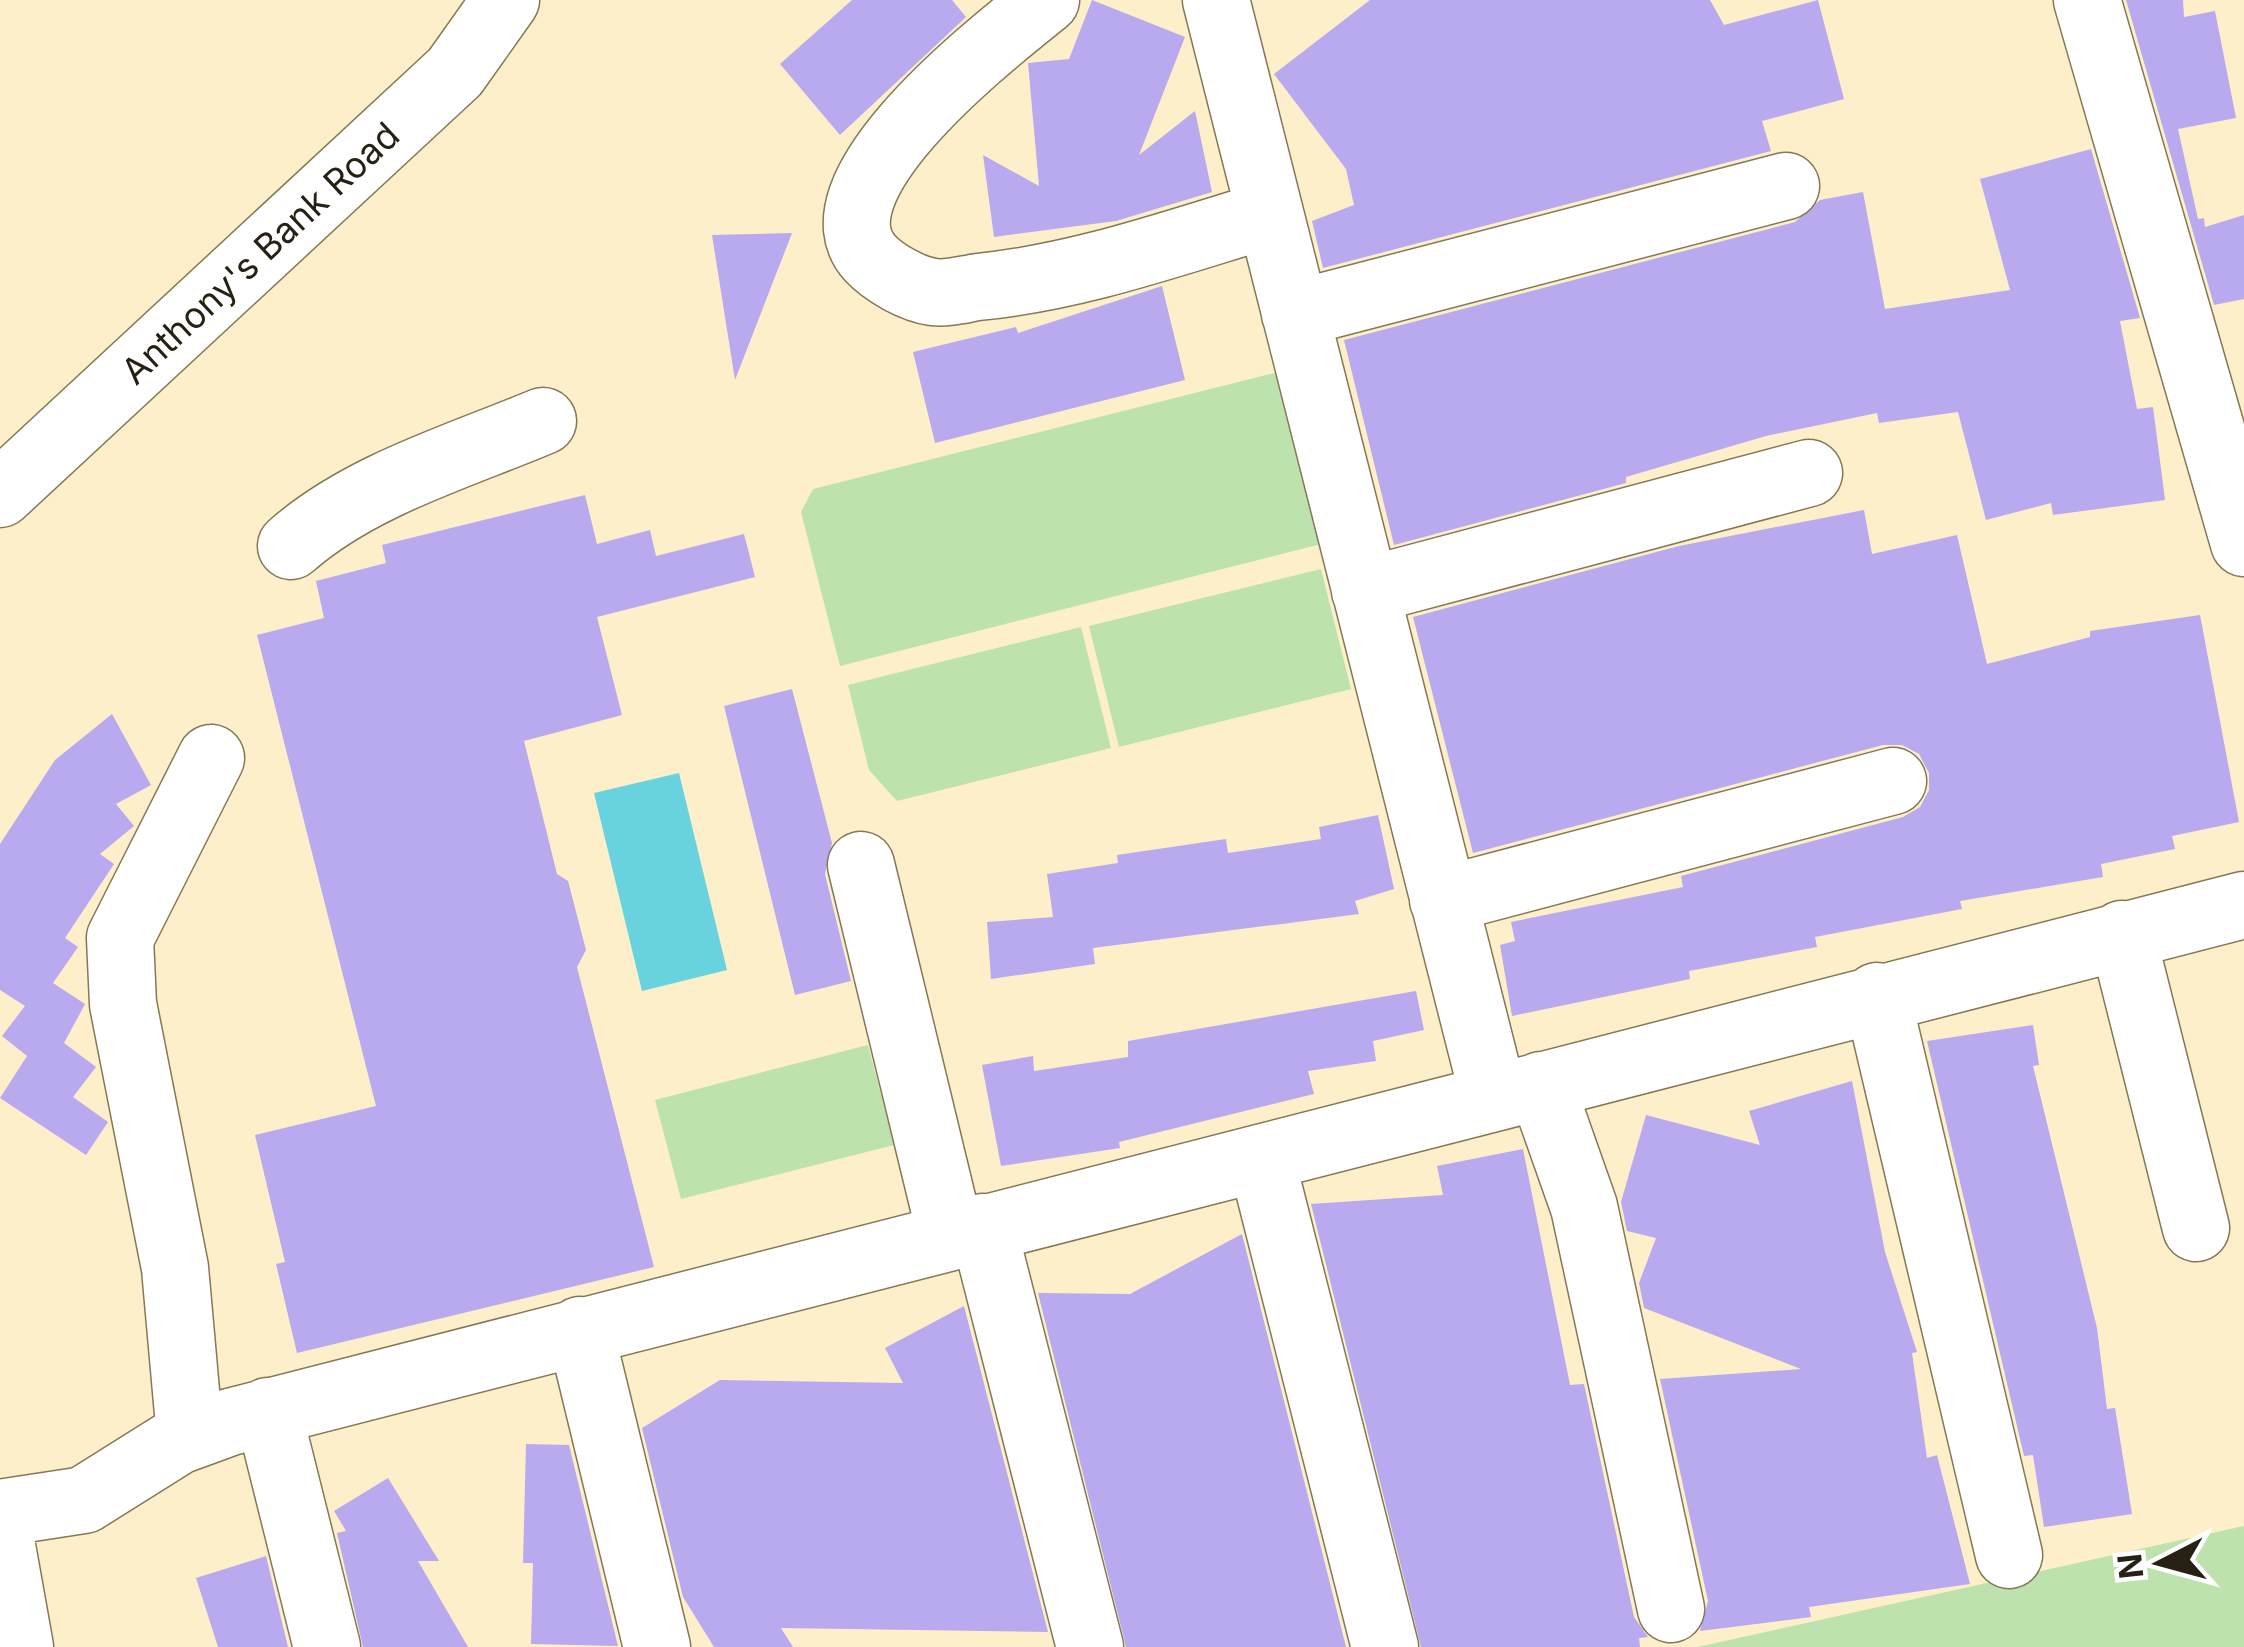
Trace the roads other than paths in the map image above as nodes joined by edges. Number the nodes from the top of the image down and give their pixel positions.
1 (506, 0) edge
2 (1046, 0) edge
3 (1216, 0) edge
4 (2087, 0) edge
5 (1786, 186) dead end
6 (1270, 214) junction
7 (1295, 314) junction
8 (543, 421) dead end
9 (1809, 473) dead end
10 (2, 490) edge
11 (2244, 543) edge
12 (292, 546) dead end
13 (1364, 591) junction
14 (211, 758) dead end
15 (1893, 781) dead end
16 (861, 865) dead end
17 (1443, 900) junction
18 (2244, 904) edge
19 (2122, 934) junction
20 (1876, 996) junction
21 (1518, 1092) junction
22 (1261, 1158) junction
23 (2196, 1228) dead end
24 (967, 1232) junction
25 (580, 1330) junction
26 (268, 1412) junction
27 (190, 1436) junction
28 (0, 1513) edge
29 (0, 1535) edge
30 (2009, 1555) dead end
31 (1671, 1610) dead end
32 (20, 1647) edge
33 (327, 1647) edge
34 (657, 1647) edge
35 (1090, 1647) edge
36 (1385, 1647) edge

1 - 10 street, Anthony's Bank Road
2 - 6 street
3 - 6 street
4 - 11 street
5 - 7 street
6 - 7 street
7 - 13 street
8 - 12 street
9 - 13 street
13 - 17 street
14 - 27 street
15 - 17 street
16 - 24 street
17 - 21 street
18 - 19 street
19 - 20 street
19 - 23 street
20 - 21 street
20 - 30 street
21 - 22 street
21 - 31 street
22 - 24 street
22 - 36 street
24 - 25 street
24 - 35 street
25 - 26 street
25 - 34 street
26 - 27 street
26 - 33 street
27 - 28 street
29 - 32 street

